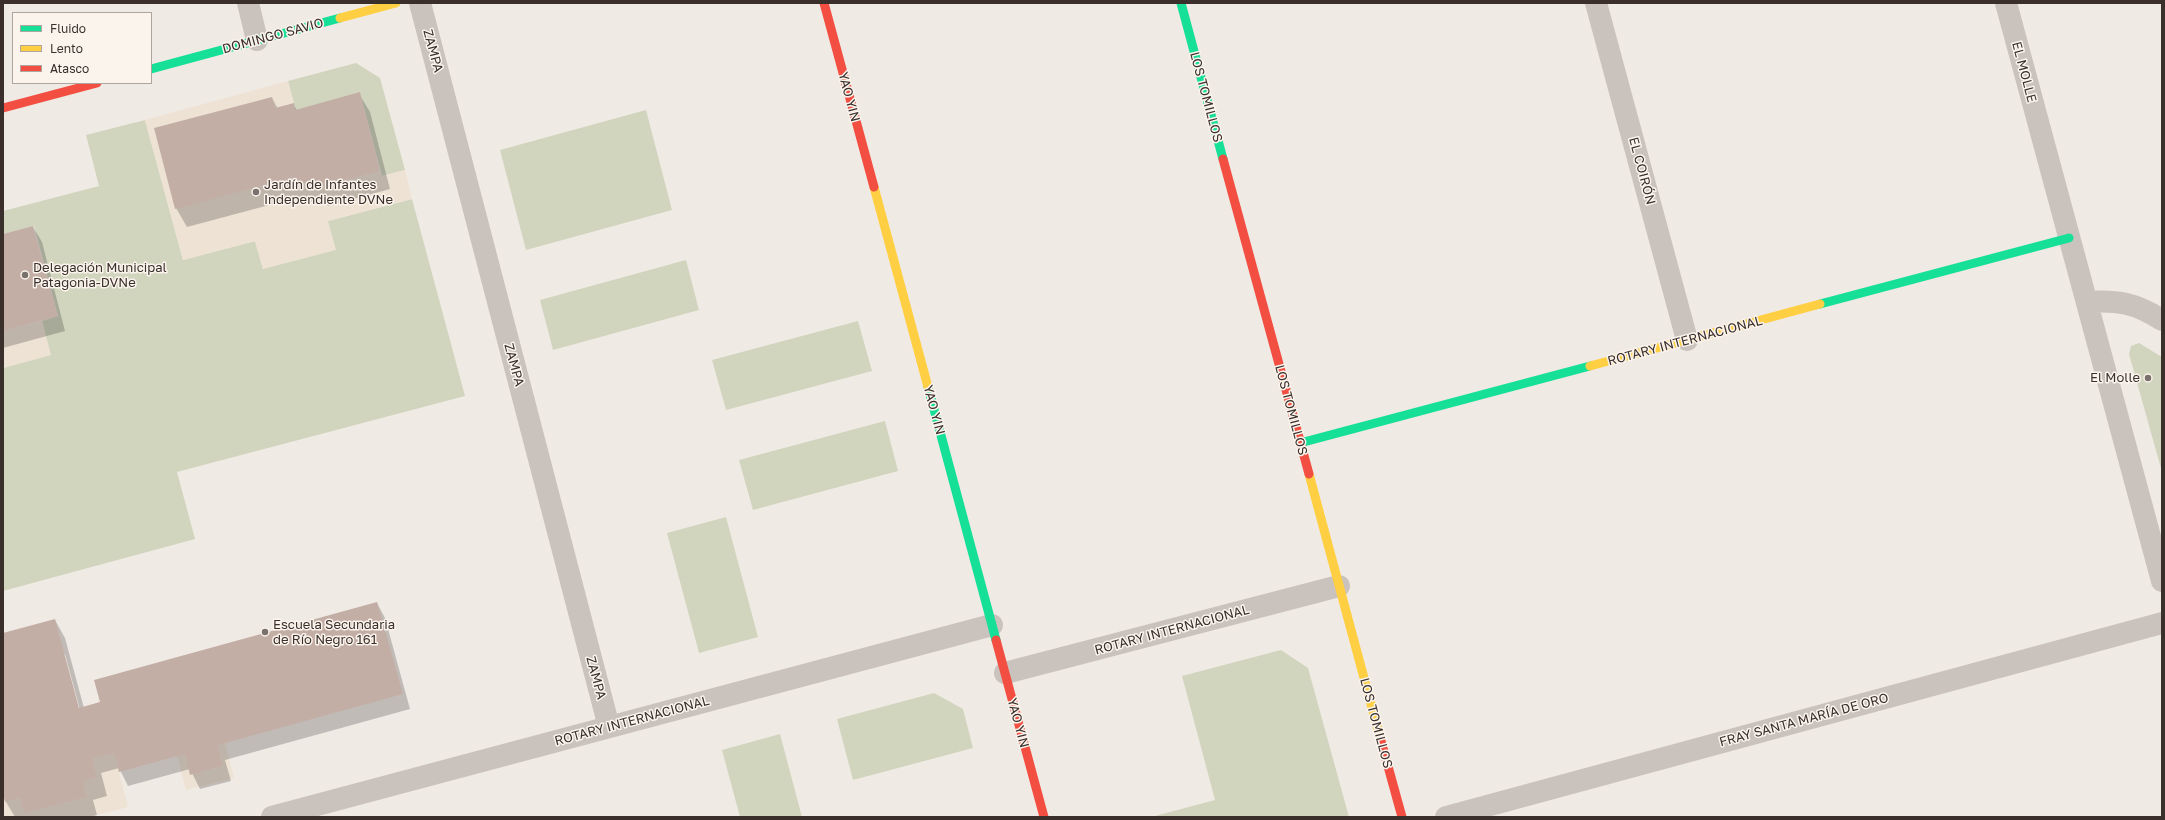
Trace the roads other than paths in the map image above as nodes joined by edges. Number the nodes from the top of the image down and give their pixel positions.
1 (248, 3) edge
2 (396, 3) edge
3 (420, 3) edge
4 (824, 3) edge
5 (1181, 3) edge
6 (1596, 3) edge
7 (2006, 3) edge
8 (258, 40) junction
9 (152, 69) edge
10 (93, 84) edge
11 (3, 108) edge
12 (2069, 238) junction
13 (2087, 302) junction
14 (2162, 320) edge
15 (1688, 340) junction
16 (1300, 444) junction
17 (2162, 581) edge
18 (1339, 586) junction
19 (2162, 623) edge
20 (992, 625) junction
21 (1005, 673) junction
22 (609, 727) junction
23 (272, 817) edge
24 (1044, 817) edge
25 (1402, 817) edge
26 (1446, 817) edge

1 - 8 street
2 - 8 street, DOMINGO SAVIO
3 - 22 street, ZAMPA
4 - 20 street, YAO YIN
5 - 16 street, LOS TOMILLOS
6 - 15 street, EL COIRÓN
7 - 12 street, EL MOLLE
8 - 9 street, DOMINGO SAVIO
10 - 11 street
12 - 13 street, EL MOLLE
12 - 15 street, ROTARY INTERNACIONAL
13 - 14 street
13 - 17 street, EL MOLLE
15 - 16 street, ROTARY INTERNACIONAL
16 - 18 street, LOS TOMILLOS
18 - 21 street, ROTARY INTERNACIONAL
18 - 25 street, LOS TOMILLOS
19 - 26 street, FRAY SANTA MARÍA DE ORO
20 - 21 street, YAO YIN
20 - 22 street, ROTARY INTERNACIONAL
21 - 24 street, YAO YIN
22 - 23 street, ROTARY INTERNACIONAL

